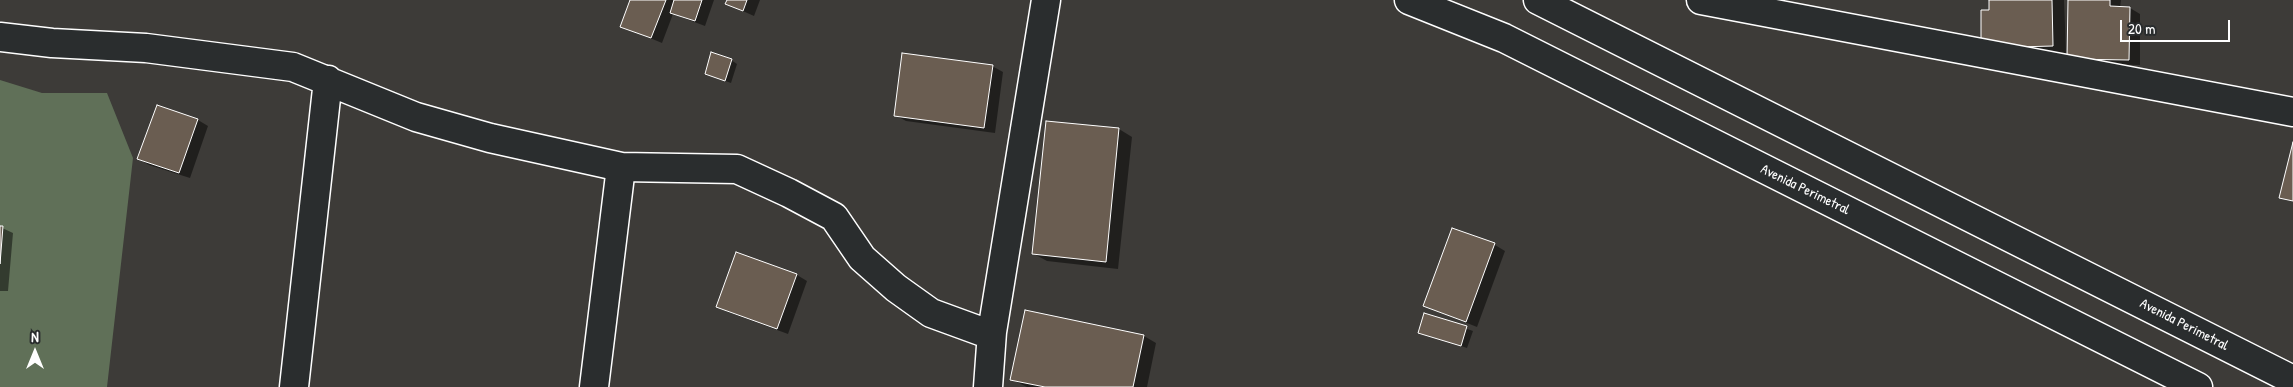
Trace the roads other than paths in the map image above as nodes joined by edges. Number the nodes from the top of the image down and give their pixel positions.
1 (1046, 0) edge
2 (1409, 0) edge
3 (1538, 0) edge
4 (1701, 0) edge
5 (0, 36) edge
6 (328, 80) junction
7 (2293, 112) edge
8 (622, 167) junction
9 (992, 332) junction
10 (2293, 380) edge
11 (294, 387) edge
12 (594, 387) edge
13 (988, 387) edge
14 (2198, 387) edge

1 - 9 street
2 - 14 street, Avenida Perimetral
3 - 10 street, Avenida Perimetral
4 - 7 street
5 - 6 street
6 - 8 street
6 - 11 street
8 - 9 street
8 - 12 street
9 - 13 street

